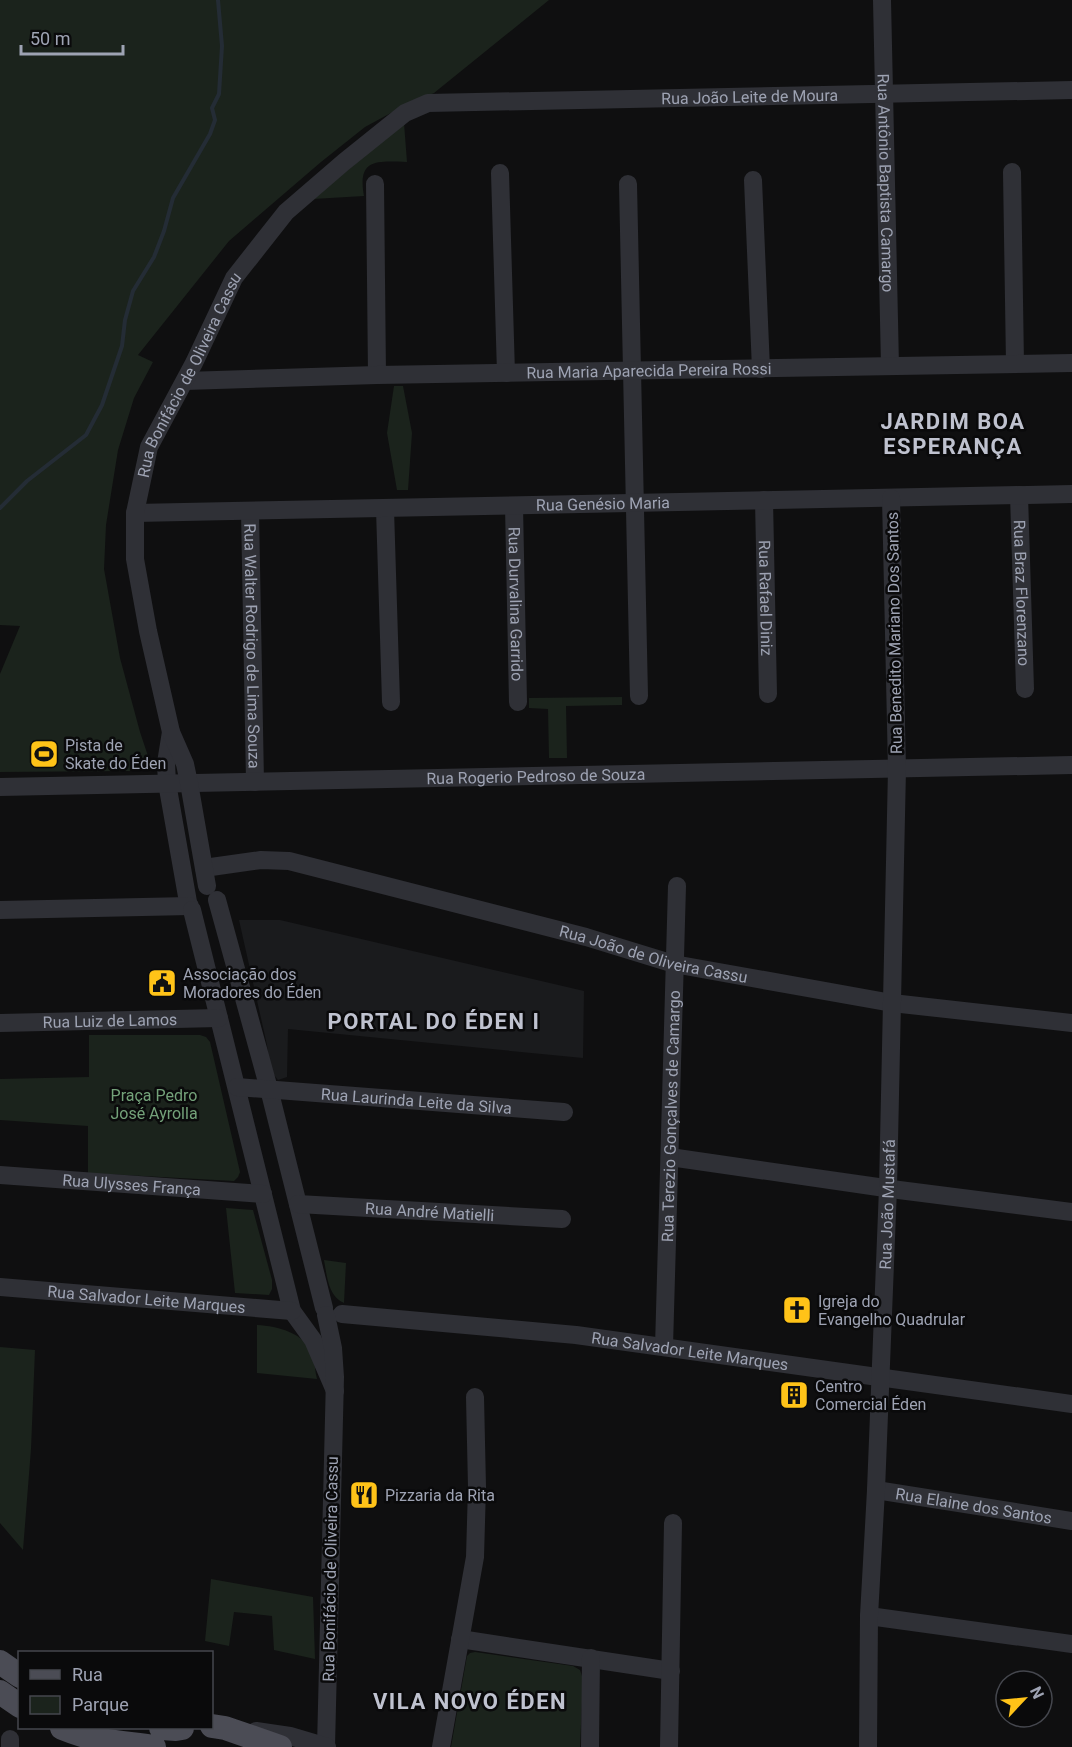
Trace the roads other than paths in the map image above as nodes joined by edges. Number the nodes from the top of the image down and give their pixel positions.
1 (882, 0) edge
2 (1072, 90) edge
3 (884, 94) junction
4 (428, 103) joint
5 (1012, 172) dead end
6 (500, 173) dead end
7 (753, 180) dead end
8 (375, 184) dead end
9 (628, 184) dead end
10 (194, 363) junction
11 (1072, 363) edge
12 (1015, 364) junction
13 (890, 366) junction
14 (761, 369) junction
15 (632, 371) junction
16 (506, 373) junction
17 (377, 375) junction
18 (184, 381) junction
19 (224, 381) junction
20 (1072, 494) edge
21 (1018, 495) junction
22 (891, 498) junction
23 (764, 500) junction
24 (635, 503) junction
25 (514, 506) junction
26 (385, 509) junction
27 (250, 511) junction
28 (135, 513) junction
29 (1025, 689) dead end
30 (768, 694) dead end
31 (639, 696) dead end
32 (391, 702) dead end
33 (518, 702) dead end
34 (171, 732) junction
35 (1072, 765) edge
36 (897, 769) junction
37 (255, 782) junction
38 (167, 783) junction
39 (189, 783) junction
40 (0, 787) edge
41 (242, 864) junction
42 (204, 868) junction
43 (677, 886) dead end
44 (211, 892) junction
45 (190, 906) junction
46 (0, 910) edge
47 (674, 964) junction
48 (892, 1003) junction
49 (219, 1018) junction
50 (0, 1023) edge
51 (1072, 1023) edge
52 (237, 1087) junction
53 (269, 1089) junction
54 (564, 1112) dead end
55 (670, 1157) junction
56 (0, 1175) edge
57 (888, 1188) junction
58 (263, 1194) junction
59 (298, 1204) junction
60 (1072, 1212) edge
61 (562, 1219) dead end
62 (0, 1287) edge
63 (292, 1311) junction
64 (323, 1313) junction
65 (664, 1347) junction
66 (880, 1376) junction
67 (334, 1391) junction
68 (475, 1397) dead end
69 (1072, 1404) edge
70 (876, 1490) junction
71 (1072, 1521) edge
72 (673, 1523) dead end
73 (869, 1616) junction
74 (460, 1639) junction
75 (1072, 1644) edge
76 (591, 1658) junction
77 (0, 1662) edge
78 (671, 1671) junction
79 (18, 1675) edge
80 (0, 1692) edge
81 (18, 1705) edge
82 (218, 1727) edge
83 (64, 1729) edge
84 (137, 1743) edge
85 (280, 1747) edge
86 (326, 1747) edge
87 (441, 1747) edge
88 (590, 1747) edge
89 (669, 1747) edge
90 (868, 1747) edge

1 - 3 street, Rua Antônio Baptista Camargo
2 - 3 street, Rua João Leite de Moura
3 - 4 street, Rua João Leite de Moura
3 - 13 street, Rua Antônio Baptista Camargo
4 - 10 street, Rua Bonifácio de Oliveira Cassu
5 - 12 street
6 - 16 street
7 - 14 street
8 - 17 street
9 - 15 street
10 - 18 street, Rua Bonifácio de Oliveira Cassu
10 - 19 street
11 - 12 street, Rua Maria Aparecida Pereira Rossi
12 - 13 street, Rua Maria Aparecida Pereira Rossi
13 - 14 street, Rua Maria Aparecida Pereira Rossi
14 - 15 street, Rua Maria Aparecida Pereira Rossi
15 - 16 street, Rua Maria Aparecida Pereira Rossi
15 - 24 street
16 - 17 street, Rua Maria Aparecida Pereira Rossi
17 - 19 street, Rua Maria Aparecida Pereira Rossi
18 - 19 street, Rua Maria Aparecida Pereira Rossi
18 - 28 street, Rua Bonifácio de Oliveira Cassu
20 - 21 street, Rua Genésio Maria
21 - 22 street, Rua Genésio Maria
21 - 29 street, Rua Braz Florenzano
22 - 23 street, Rua Genésio Maria
22 - 36 street, Rua Benedito Mariano Dos Santos
23 - 24 street, Rua Genésio Maria
23 - 30 street, Rua Rafael Diniz
24 - 25 street, Rua Genésio Maria
24 - 31 street
25 - 26 street, Rua Genésio Maria
25 - 33 street, Rua Durvalina Garrido
26 - 27 street, Rua Genésio Maria
26 - 32 street
27 - 28 street, Rua Genésio Maria
27 - 37 street, Rua Walter Rodrigo de Lima Souza
28 - 34 street, Rua Bonifácio de Oliveira Cassu
34 - 38 street, Rua Bonifácio de Oliveira Cassu
34 - 39 street, Rua Bonifácio de Oliveira Cassu
35 - 36 street, Rua Rogerio Pedroso de Souza
36 - 37 street, Rua Rogerio Pedroso de Souza
36 - 48 street, Rua João Mustafá
37 - 39 street, Rua Rogerio Pedroso de Souza
38 - 39 street, Rua Rogerio Pedroso de Souza
38 - 40 street, Rua Rogerio Pedroso de Souza
38 - 45 street, Rua Bonifácio de Oliveira Cassu
39 - 42 street, Rua Bonifácio de Oliveira Cassu
41 - 42 street, Rua João de Oliveira Cassu
41 - 44 street
41 - 47 street, Rua João de Oliveira Cassu
42 - 44 street, Rua Bonifácio de Oliveira Cassu
43 - 47 street, Rua Terezio Gonçalves de Camargo
44 - 45 street
44 - 53 street, Rua Bonifácio de Oliveira Cassu
45 - 46 street
45 - 49 street, Rua Bonifácio de Oliveira Cassu
47 - 48 street, Rua João de Oliveira Cassu
47 - 55 street, Rua Terezio Gonçalves de Camargo
48 - 51 street, Rua João de Oliveira Cassu
48 - 57 street, Rua João Mustafá
49 - 50 street, Rua Luiz de Lamos
49 - 52 street, Rua Bonifácio de Oliveira Cassu
52 - 53 street
52 - 58 street, Rua Bonifácio de Oliveira Cassu
53 - 54 street, Rua Laurinda Leite da Silva
53 - 59 street, Rua Bonifácio de Oliveira Cassu
55 - 57 street
55 - 65 street, Rua Terezio Gonçalves de Camargo
56 - 58 street, Rua Ulysses França
57 - 60 street
57 - 66 street, Rua João Mustafá
58 - 63 street, Rua Bonifácio de Oliveira Cassu
59 - 61 street, Rua André Matielli
59 - 64 street, Rua Bonifácio de Oliveira Cassu
62 - 63 street, Rua Salvador Leite Marques
63 - 64 street, Rua Salvador Leite Marques
63 - 67 street, Rua Bonifácio de Oliveira Cassu
64 - 65 street, Rua Salvador Leite Marques
64 - 67 street, Rua Bonifácio de Oliveira Cassu
65 - 66 street, Rua Salvador Leite Marques
66 - 69 street, Rua Salvador Leite Marques
66 - 70 street, Rua João Mustafá
67 - 86 street, Rua Bonifácio de Oliveira Cassu
68 - 74 street
70 - 71 street, Rua Elaine dos Santos
70 - 73 street, Rua João Mustafá
72 - 78 street
73 - 75 street
73 - 90 street, Rua João Mustafá
74 - 76 street
74 - 87 street
76 - 78 street
76 - 88 street
77 - 79 main road
78 - 89 street
80 - 81 main road
82 - 85 main road
82 - 86 street
83 - 84 main road

